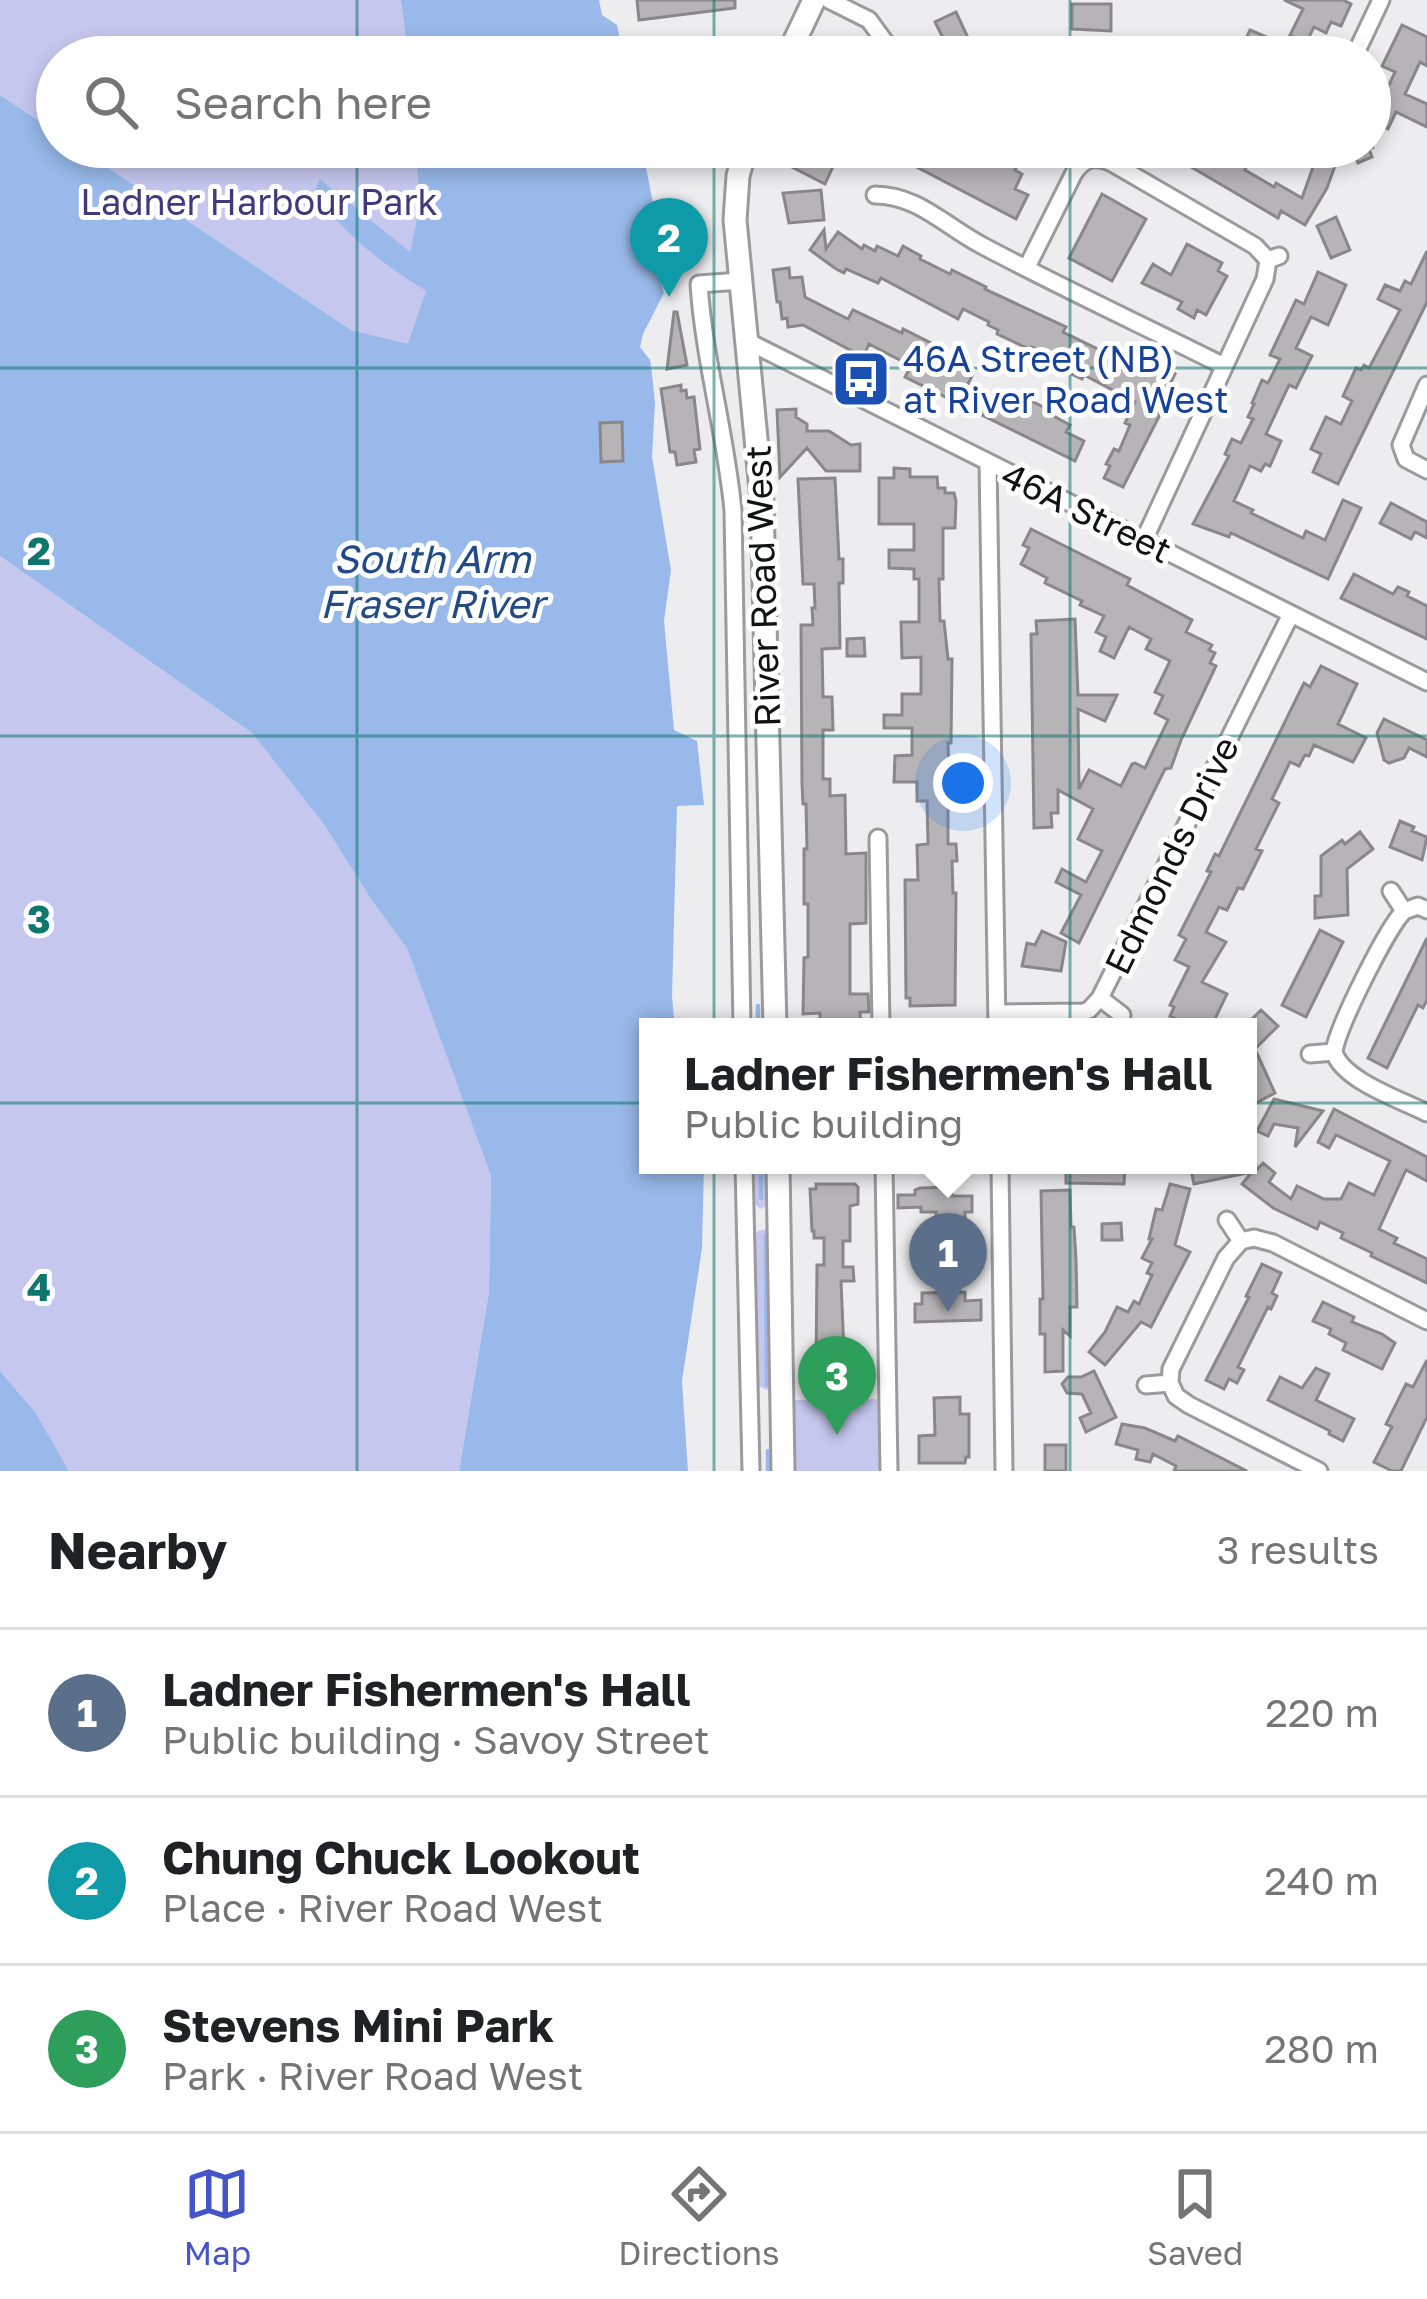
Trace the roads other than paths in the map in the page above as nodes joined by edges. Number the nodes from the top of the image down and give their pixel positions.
1 (814, 0) edge
2 (829, 0) edge
3 (1381, 0) edge
4 (797, 36) edge
5 (881, 36) edge
6 (1364, 36) edge
7 (740, 168) edge
8 (1079, 168) edge
9 (1121, 168) edge
10 (875, 195) dead end
11 (1027, 267) junction
12 (740, 281) junction
13 (746, 341) junction
14 (1224, 366) junction
15 (1427, 385) edge
16 (988, 463) junction
17 (1427, 470) edge
18 (1144, 540) junction
19 (1291, 614) junction
20 (1427, 682) edge
21 (878, 838) dead end
22 (1391, 891) dead end
23 (1404, 910) junction
24 (1427, 910) edge
25 (1100, 998) junction
26 (1122, 1015) dead end
27 (742, 1018) edge
28 (775, 1018) edge
29 (881, 1018) edge
30 (997, 1018) edge
31 (1018, 1018) edge
32 (1334, 1052) junction
33 (1310, 1054) dead end
34 (1427, 1113) edge
35 (744, 1174) edge
36 (778, 1174) edge
37 (884, 1174) edge
38 (1000, 1174) edge
39 (779, 1219) junction
40 (745, 1220) junction
41 (1227, 1220) dead end
42 (1241, 1241) junction
43 (1427, 1321) edge
44 (1170, 1383) junction
45 (1146, 1385) dead end
46 (782, 1398) junction
47 (749, 1400) junction
48 (783, 1442) junction
49 (752, 1443) junction
50 (751, 1471) edge
51 (783, 1471) edge
52 (889, 1471) edge
53 (1004, 1471) edge
54 (1318, 1471) edge

1 - 4 main road
2 - 5 street
3 - 6 street
7 - 12 main road, River Road West
8 - 11 street
9 - 14 street
10 - 11 street
11 - 14 street
12 - 13 main road, River Road West
12 - 27 street
13 - 16 street, 46A Street
13 - 28 main road, River Road West
14 - 18 street
15 - 17 street
16 - 18 street, 46A Street
16 - 30 street
18 - 19 street, 46A Street
19 - 20 street, 46A Street
19 - 25 street, Edmonds Drive
21 - 29 street
22 - 23 street
23 - 24 street
23 - 32 street
25 - 26 street
25 - 31 street, Edmonds Drive
32 - 33 street
32 - 34 street
35 - 40 street
36 - 39 main road
37 - 52 street
38 - 53 street
39 - 40 street
39 - 46 main road
40 - 47 street
41 - 42 street
42 - 43 street
42 - 44 street
44 - 45 street
44 - 54 street
46 - 47 street
46 - 48 main road
47 - 49 street
48 - 49 street
48 - 51 main road
49 - 50 street

